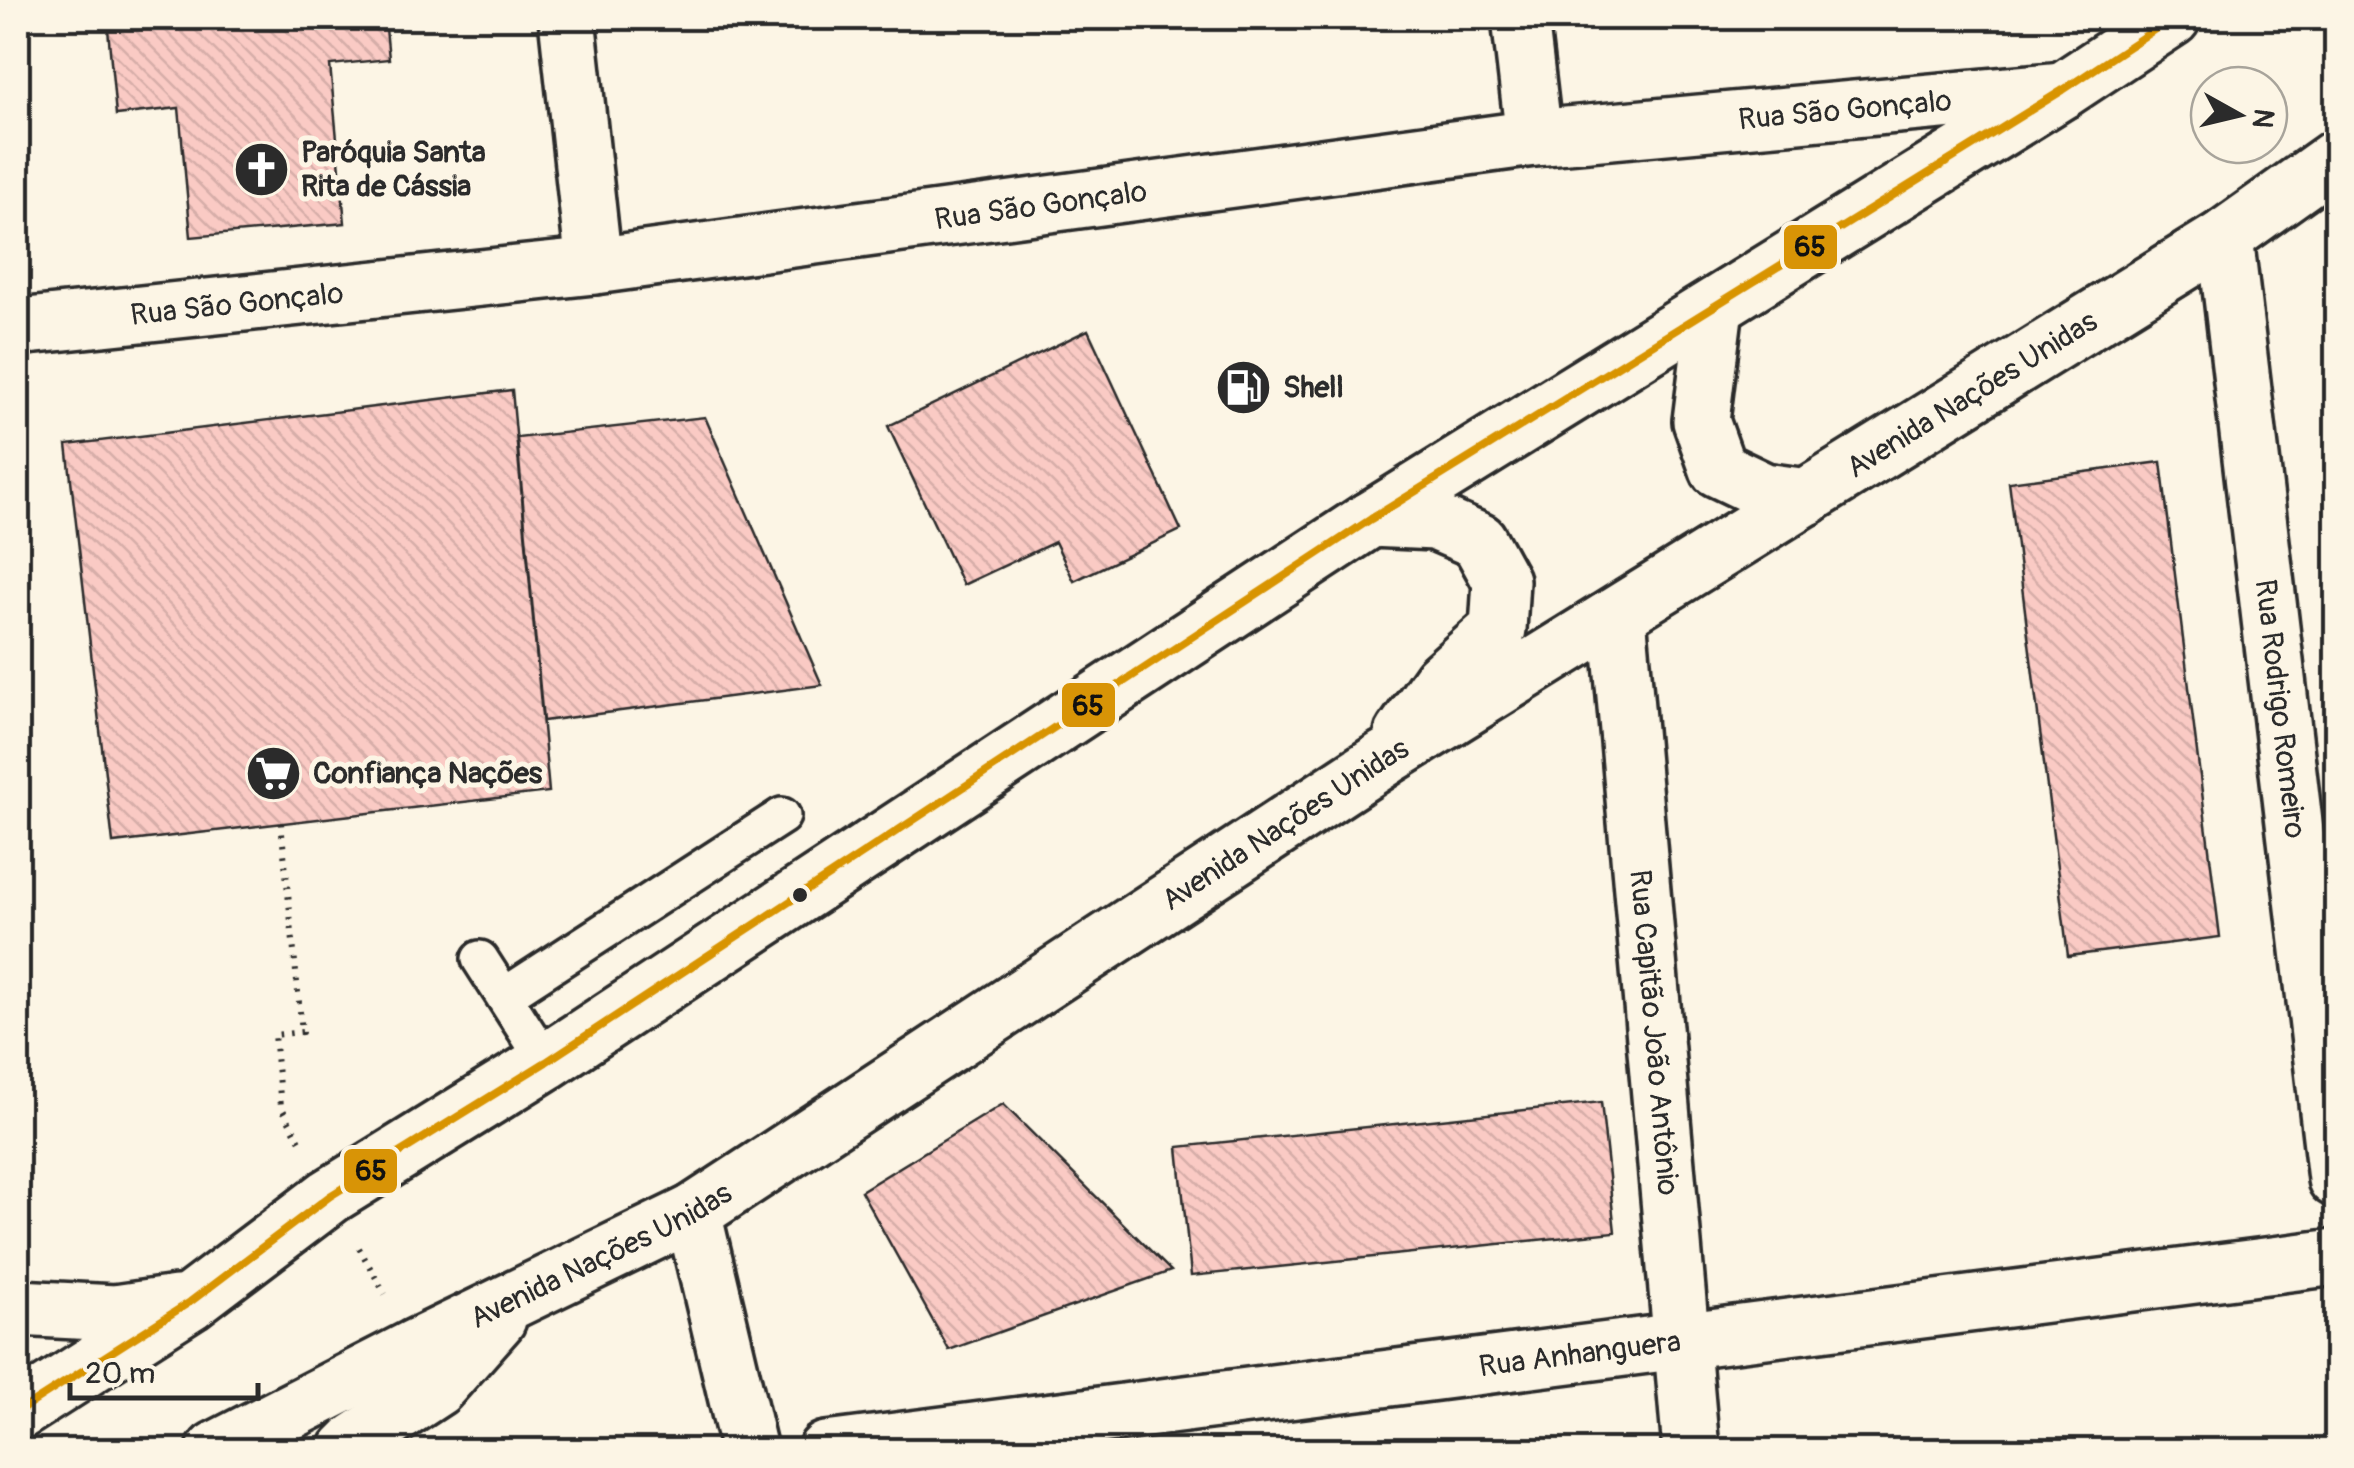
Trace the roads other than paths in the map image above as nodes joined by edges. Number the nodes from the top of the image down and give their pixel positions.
1 (567, 18) edge
2 (1520, 18) edge
3 (2172, 18) edge
4 (2063, 90) junction
5 (1534, 138) junction
6 (2336, 158) edge
7 (2225, 237) junction
8 (594, 266) junction
9 (1715, 307) junction
10 (18, 327) edge
11 (1806, 497) junction
12 (1371, 519) junction
13 (1618, 616) junction
14 (1387, 757) junction
15 (782, 816) dead end
16 (480, 959) dead end
17 (504, 996) junction
18 (546, 1062) junction
19 (2336, 1178) edge
20 (693, 1213) junction
21 (2336, 1257) edge
22 (190, 1302) junction
23 (512, 1303) junction
24 (20, 1310) edge
25 (1679, 1343) junction
26 (18, 1412) edge
27 (215, 1450) edge
28 (347, 1450) edge
29 (749, 1450) edge
30 (826, 1450) edge
31 (1691, 1450) edge

1 - 8 main road
2 - 5 main road
3 - 4 main road
4 - 5 main road, Rua São Gonçalo
4 - 9 main road
5 - 8 main road, Rua São Gonçalo
6 - 7 main road, Avenida Nações Unidas
7 - 11 main road, Avenida Nações Unidas
7 - 19 main road, Rua Rodrigo Romeiro
8 - 10 main road, Rua São Gonçalo
9 - 11 main road
9 - 12 main road
11 - 13 main road, Avenida Nações Unidas
12 - 14 main road
12 - 18 main road
13 - 14 main road, Avenida Nações Unidas
13 - 25 main road, Rua Capitão João Antônio
14 - 20 main road, Avenida Nações Unidas
15 - 17 lane
16 - 17 lane
17 - 18 lane
18 - 22 main road
20 - 23 main road, Avenida Nações Unidas
20 - 29 main road
21 - 25 main road, Rua Anhanguera
22 - 24 main road
22 - 26 main road
23 - 27 main road, Avenida Nações Unidas
23 - 28 main road
25 - 30 main road, Rua Anhanguera
25 - 31 main road, Rua Capitão João Antônio

